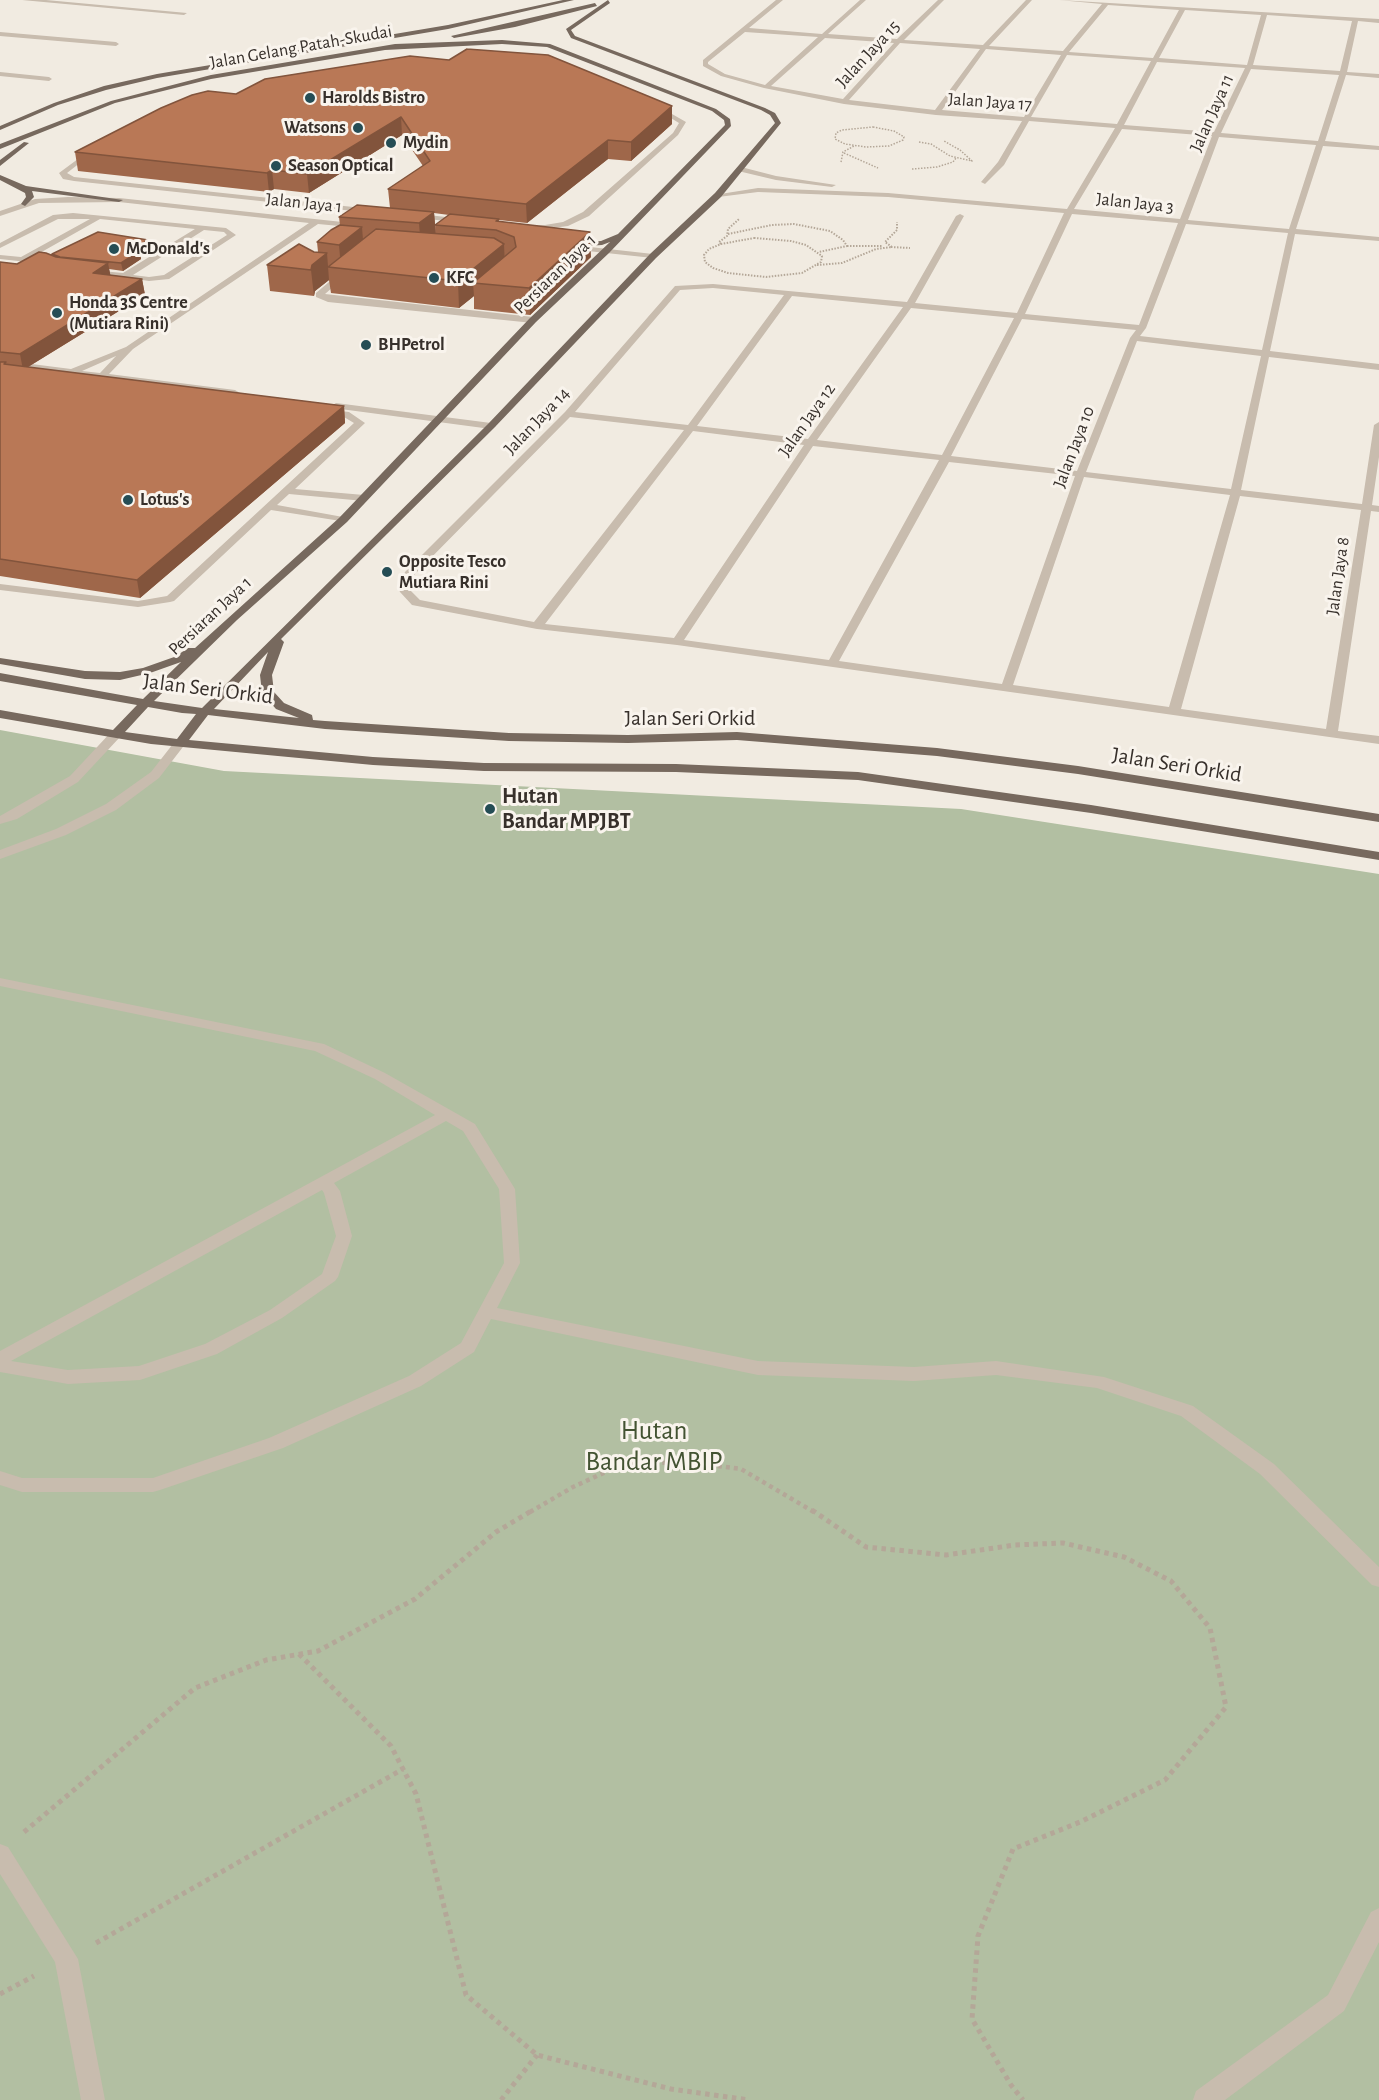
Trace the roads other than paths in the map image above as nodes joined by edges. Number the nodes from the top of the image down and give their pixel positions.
1 (25, 0) edge
2 (571, 0) edge
3 (780, 0) edge
4 (862, 0) edge
5 (941, 0) edge
6 (1029, 0) edge
7 (1062, 0) edge
8 (612, 1) edge
9 (1106, 3) junction
10 (1183, 8) junction
11 (184, 13) dead end
12 (1264, 14) junction
13 (1355, 20) junction
14 (1379, 21) edge
15 (745, 30) junction
16 (0, 34) edge
17 (821, 36) junction
18 (899, 41) junction
19 (116, 44) dead end
20 (985, 47) junction
21 (386, 48) junction
22 (1065, 53) junction
23 (1156, 60) junction
24 (1249, 67) junction
25 (0, 74) edge
26 (1343, 74) junction
27 (1379, 76) edge
28 (49, 79) dead end
29 (702, 84) junction
30 (765, 87) junction
31 (664, 89) junction
32 (844, 102) junction
33 (936, 113) junction
34 (1026, 119) junction
35 (53, 124) junction
36 (0, 128) edge
37 (1119, 128) junction
38 (1216, 136) junction
39 (1321, 143) junction
40 (0, 147) edge
41 (1379, 148) edge
42 (0, 164) edge
43 (741, 169) junction
44 (0, 177) edge
45 (985, 182) dead end
46 (24, 188) junction
47 (718, 195) junction
48 (888, 195) junction
49 (119, 200) junction
50 (285, 202) junction
51 (26, 204) junction
52 (1069, 211) junction
53 (226, 212) junction
54 (0, 214) edge
55 (265, 216) junction
56 (960, 216) dead end
57 (99, 217) junction
58 (317, 221) junction
59 (1183, 223) junction
60 (372, 227) edge
61 (202, 228) junction
62 (1292, 231) junction
63 (623, 233) junction
64 (1379, 239) edge
65 (0, 246) edge
66 (567, 246) joint
67 (606, 251) junction
68 (653, 256) junction
69 (0, 257) edge
70 (22, 260) junction
71 (51, 264) edge
72 (351, 269) edge
73 (81, 271) edge
74 (326, 274) edge
75 (342, 275) junction
76 (125, 276) junction
77 (790, 293) junction
78 (910, 304) junction
79 (471, 306) edge
80 (462, 313) junction
81 (1020, 315) junction
82 (533, 320) junction
83 (1142, 328) junction
84 (1134, 338) junction
85 (130, 347) junction
86 (1264, 354) junction
87 (0, 363) edge
88 (1379, 367) edge
89 (0, 372) edge
90 (67, 376) junction
91 (103, 376) junction
92 (93, 383) junction
93 (568, 414) junction
94 (437, 420) junction
95 (1379, 425) edge
96 (491, 426) junction
97 (690, 429) junction
98 (810, 444) junction
99 (945, 459) junction
100 (1080, 475) junction
101 (285, 490) junction
102 (1235, 494) junction
103 (364, 498) junction
104 (269, 507) junction
105 (1365, 508) junction
106 (1379, 509) edge
107 (343, 520) junction
108 (0, 586) edge
109 (233, 618) junction
110 (537, 626) junction
111 (282, 632) junction
112 (677, 642) junction
113 (0, 661) edge
114 (832, 664) junction
115 (0, 677) edge
116 (1006, 688) junction
117 (145, 703) junction
118 (1174, 711) junction
119 (204, 712) junction
120 (0, 714) edge
121 (325, 724) junction
122 (1332, 732) junction
123 (117, 734) junction
124 (1379, 740) edge
125 (180, 743) junction
126 (1379, 818) edge
127 (0, 820) edge
128 (0, 855) edge
129 (1379, 856) edge
130 (0, 982) edge
131 (446, 1115) junction
132 (323, 1182) junction
133 (486, 1312) junction
134 (0, 1359) edge
135 (0, 1366) edge
136 (0, 1478) edge
137 (1379, 1579) edge
138 (0, 1854) edge
139 (1379, 1918) edge
140 (93, 2100) edge
141 (1206, 2100) edge

1 - 11 street
2 - 36 main road, Jalan Gelang Patah-Skudai
3 - 15 street, Jalan Jaya 17
4 - 17 street
5 - 18 street, Jalan Jaya 15
6 - 20 street
7 - 9 street
8 - 21 main road, Jalan Gelang Patah-Skudai
8 - 29 main road
9 - 10 street
9 - 22 street
10 - 12 street
10 - 23 street
12 - 13 street
12 - 24 street, Jalan Jaya 11
13 - 14 street
13 - 26 street
15 - 17 street
15 - 30 street, Jalan Jaya 17
16 - 19 street
17 - 18 street
17 - 30 street
18 - 20 street
18 - 32 street, Jalan Jaya 15
20 - 22 street
20 - 33 street
21 - 31 main road, Persiaran Jaya 1
21 - 35 main road, Jalan Gelang Patah-Skudai
22 - 23 street
22 - 34 street
23 - 24 street
23 - 37 street
24 - 26 street
24 - 38 street, Jalan Jaya 11
25 - 28 street
26 - 27 street
26 - 39 street
29 - 31 main road
29 - 43 main road
30 - 32 street, Jalan Jaya 17
31 - 63 main road, Persiaran Jaya 1
32 - 33 street, Jalan Jaya 17
33 - 34 street, Jalan Jaya 17
34 - 37 street, Jalan Jaya 17
34 - 45 street
35 - 40 main road, Jalan Gelang Patah-Skudai
35 - 42 main road
37 - 38 street, Jalan Jaya 17
37 - 52 street
38 - 39 street, Jalan Jaya 17
38 - 59 street, Jalan Jaya 11
39 - 41 street, Jalan Jaya 17
39 - 62 street
43 - 47 main road
43 - 48 street
44 - 46 main road
46 - 49 main road
46 - 51 main road
47 - 48 street
47 - 68 main road
48 - 52 street, Jalan Jaya 3
49 - 51 street, Jalan Jaya 1
49 - 53 street, Jalan Jaya 1
50 - 50 street
50 - 55 street
51 - 54 street, Jalan Jaya 1
52 - 59 street, Jalan Jaya 3
52 - 81 street
53 - 55 street, Jalan Jaya 1
53 - 61 street
55 - 58 street, Jalan Jaya 1
56 - 78 street, Jalan Jaya 12
57 - 61 street
57 - 65 street
57 - 70 street
58 - 60 street, Jalan Jaya 1
58 - 85 street
59 - 62 street, Jalan Jaya 3
59 - 83 street, Jalan Jaya 10
61 - 76 street
61 - 76 street
62 - 64 street, Jalan Jaya 3
62 - 86 street
63 - 66 main road
63 - 67 main road, Persiaran Jaya 1
66 - 67 street
67 - 68 street
67 - 82 main road, Persiaran Jaya 1
68 - 96 main road
69 - 70 street
70 - 71 street
72 - 75 street
73 - 76 street
74 - 75 street
75 - 80 street
77 - 78 street
77 - 93 street, Jalan Jaya 14
77 - 97 street
78 - 81 street
78 - 98 street, Jalan Jaya 12
79 - 80 street
80 - 82 street
81 - 83 street
81 - 99 street
82 - 94 main road, Persiaran Jaya 1
83 - 84 street, Jalan Jaya 10
84 - 86 street
84 - 100 street, Jalan Jaya 10
85 - 90 street
85 - 91 street
86 - 88 street
86 - 102 street
87 - 90 street
89 - 90 street
90 - 91 street
90 - 92 street
91 - 92 street
91 - 92 street
93 - 97 street
93 - 110 street, Jalan Jaya 14
94 - 96 street
94 - 101 street
94 - 103 main road, Persiaran Jaya 1
95 - 105 street, Jalan Jaya 8
96 - 111 main road
97 - 98 street
97 - 110 street
98 - 99 street
98 - 112 street, Jalan Jaya 12
99 - 100 street
99 - 114 street
100 - 102 street
100 - 116 street, Jalan Jaya 10
101 - 103 street
101 - 104 street
102 - 105 street
102 - 118 street
103 - 107 main road, Persiaran Jaya 1
104 - 107 street
104 - 108 street
105 - 106 street
105 - 122 street, Jalan Jaya 8
107 - 109 main road, Persiaran Jaya 1
109 - 113 main road
109 - 117 main road, Persiaran Jaya 1
110 - 112 street
111 - 119 main road
111 - 121 main road
112 - 114 street
114 - 116 street
115 - 117 main road, Jalan Seri Orkid
116 - 118 street
117 - 119 main road, Jalan Seri Orkid
117 - 123 main road, Persiaran Jaya 1
118 - 122 street
119 - 121 main road, Jalan Seri Orkid
119 - 125 main road
120 - 123 main road
121 - 126 main road, Jalan Seri Orkid
122 - 124 street
123 - 125 main road
123 - 127 street
125 - 128 street
125 - 129 main road
130 - 131 street
131 - 132 street
131 - 133 street
132 - 134 street
132 - 135 street
133 - 136 street
133 - 137 street
138 - 140 street
139 - 141 street

